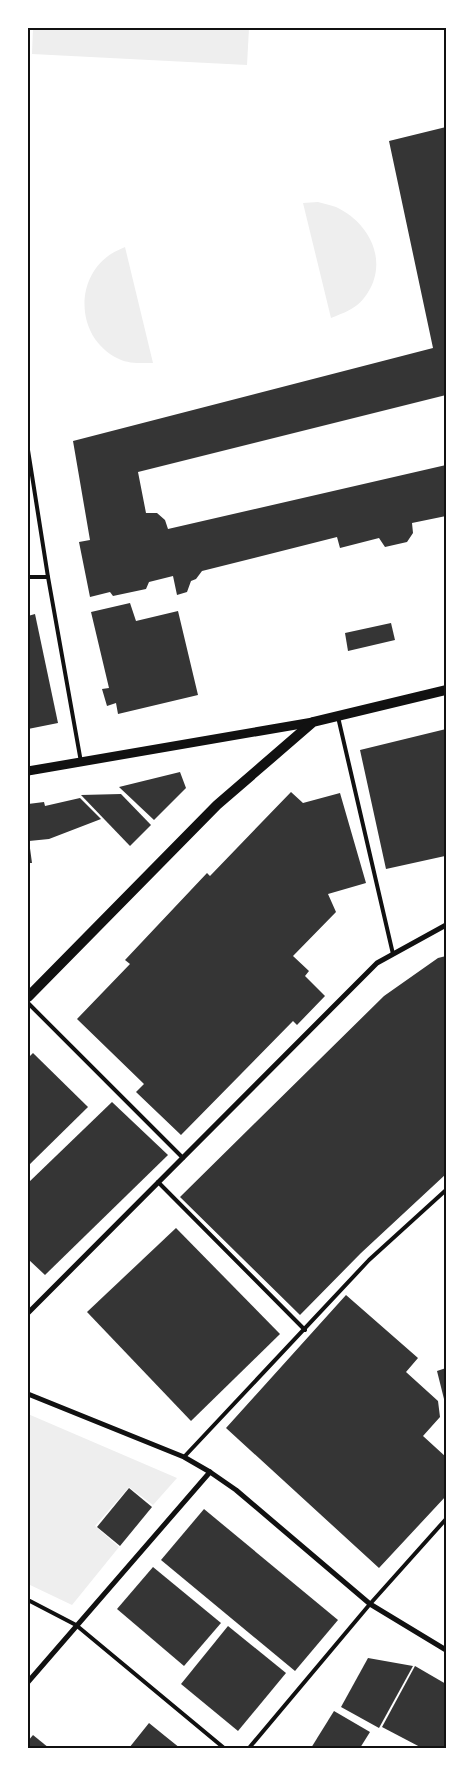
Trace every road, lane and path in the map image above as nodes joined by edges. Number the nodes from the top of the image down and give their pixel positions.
1 (28, 450) edge
2 (28, 577) edge
3 (48, 578) junction
4 (446, 690) edge
5 (338, 717) junction
6 (314, 722) junction
7 (81, 762) junction
8 (28, 771) edge
9 (446, 925) edge
10 (393, 954) junction
11 (28, 997) edge
12 (28, 1003) edge
13 (183, 1158) junction
14 (158, 1182) junction
15 (446, 1190) edge
16 (28, 1313) edge
17 (305, 1330) junction
18 (28, 1394) edge
19 (184, 1457) junction
20 (210, 1472) junction
21 (446, 1519) edge
22 (28, 1600) edge
23 (370, 1604) junction
24 (76, 1625) junction
25 (446, 1650) edge
26 (28, 1682) edge
27 (224, 1748) edge
28 (249, 1748) edge

1 - 3 lane
2 - 3 lane
3 - 7 lane
4 - 5 main road
5 - 6 main road
5 - 10 lane
6 - 7 street
6 - 11 main road
7 - 8 street
9 - 10 street
10 - 13 street
12 - 13 lane
13 - 14 street
14 - 16 street
14 - 17 lane
15 - 17 lane
17 - 19 lane
18 - 19 street
19 - 20 street
20 - 23 street
20 - 24 street
21 - 23 lane
22 - 24 lane
23 - 25 street
23 - 28 lane
24 - 26 street
24 - 27 lane

